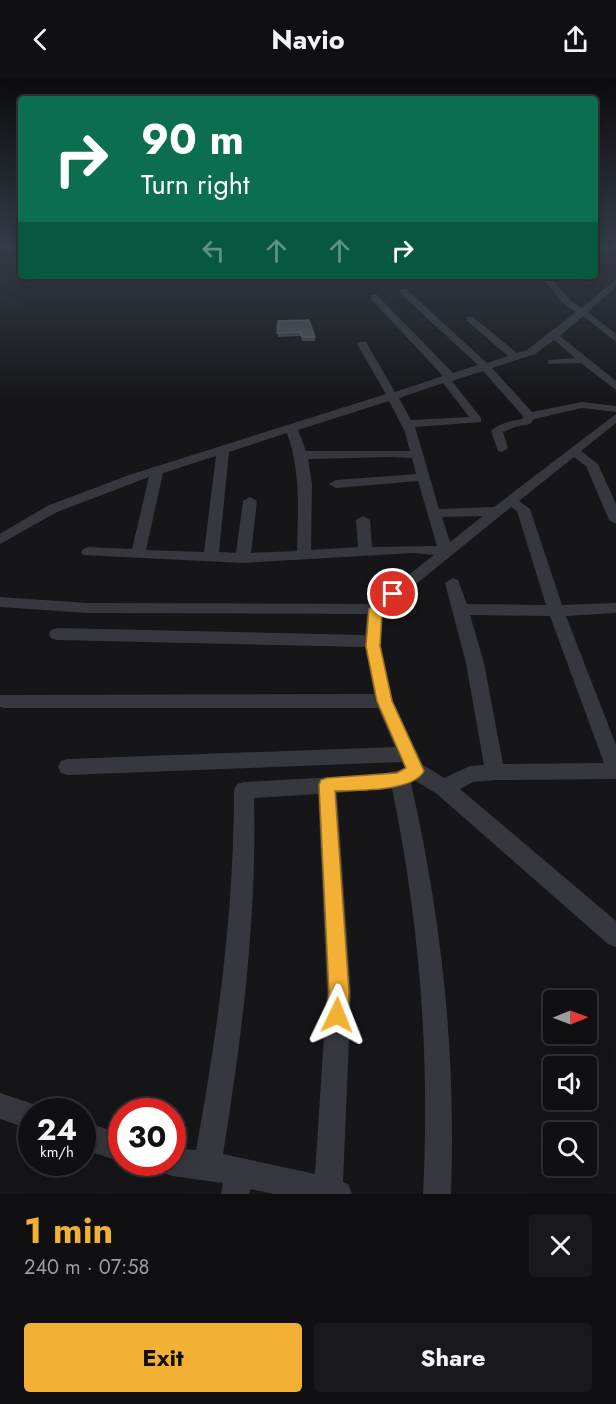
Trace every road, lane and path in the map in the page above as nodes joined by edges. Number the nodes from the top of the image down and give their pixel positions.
1 (376, 299) edge
2 (412, 299) edge
3 (565, 299) edge
4 (596, 299) edge
5 (581, 312) junction
6 (470, 318) dead end
7 (614, 335) edge
8 (555, 336) junction
9 (362, 344) dead end
10 (516, 357) junction
11 (586, 360) junction
12 (552, 362) dead end
13 (486, 367) junction
14 (449, 379) junction
15 (616, 387) edge
16 (392, 397) junction
17 (616, 409) edge
18 (529, 416) junction
19 (616, 417) edge
20 (407, 424) junction
21 (291, 428) junction
22 (502, 448) dead end
23 (223, 450) junction
24 (573, 451) junction
25 (301, 455) junction
26 (416, 455) junction
27 (157, 471) junction
28 (423, 477) junction
29 (336, 484) dead end
30 (249, 501) dead end
31 (504, 506) junction
32 (434, 513) junction
33 (363, 520) dead end
34 (616, 520) edge
35 (0, 540) edge
36 (365, 551) junction
37 (447, 551) junction
38 (88, 552) dead end
39 (138, 553) junction
40 (304, 555) junction
41 (211, 556) junction
42 (243, 558) junction
43 (453, 583) dead end
44 (0, 602) edge
45 (375, 609) junction
46 (459, 609) junction
47 (616, 609) edge
48 (556, 611) junction
49 (57, 634) dead end
50 (374, 641) junction
51 (4, 701) dead end
52 (384, 701) junction
53 (68, 767) dead end
54 (407, 768) junction
55 (616, 771) edge
56 (495, 772) junction
57 (327, 785) junction
58 (444, 788) junction
59 (616, 936) edge
60 (0, 1106) edge
61 (18, 1112) edge
62 (186, 1163) edge
63 (207, 1165) junction
64 (238, 1183) edge
65 (333, 1193) edge
66 (437, 1194) edge

1 - 14 street
2 - 13 street
3 - 5 street
4 - 5 street
5 - 7 street
5 - 8 street
6 - 10 street
8 - 10 street
8 - 11 street
9 - 16 street
10 - 13 street
11 - 12 street
11 - 15 street
13 - 14 street
13 - 18 street
14 - 16 street
14 - 20 street
16 - 20 street
16 - 21 street
17 - 18 street
18 - 22 street
19 - 24 street
20 - 26 street
21 - 23 street
21 - 25 street
23 - 27 street
23 - 41 street
24 - 31 street
24 - 34 street
25 - 26 street
25 - 40 street
26 - 28 street
27 - 35 street
27 - 39 street
28 - 29 street
28 - 32 street
30 - 42 street
31 - 32 street
31 - 37 street
31 - 48 street
32 - 37 street
33 - 36 street
36 - 37 street
36 - 40 street
37 - 45 street
38 - 39 street
39 - 41 street
40 - 42 street
41 - 42 street
43 - 46 street
44 - 45 street
45 - 50 street
46 - 48 street
46 - 56 street
47 - 48 street
48 - 55 street
49 - 50 street
50 - 52 street
51 - 52 street
52 - 54 street
53 - 54 street
54 - 57 street
54 - 58 street
54 - 66 street
55 - 56 street
56 - 58 street
57 - 63 street
57 - 65 street
58 - 59 street
60 - 61 street
62 - 63 street
63 - 64 street
64 - 65 street

